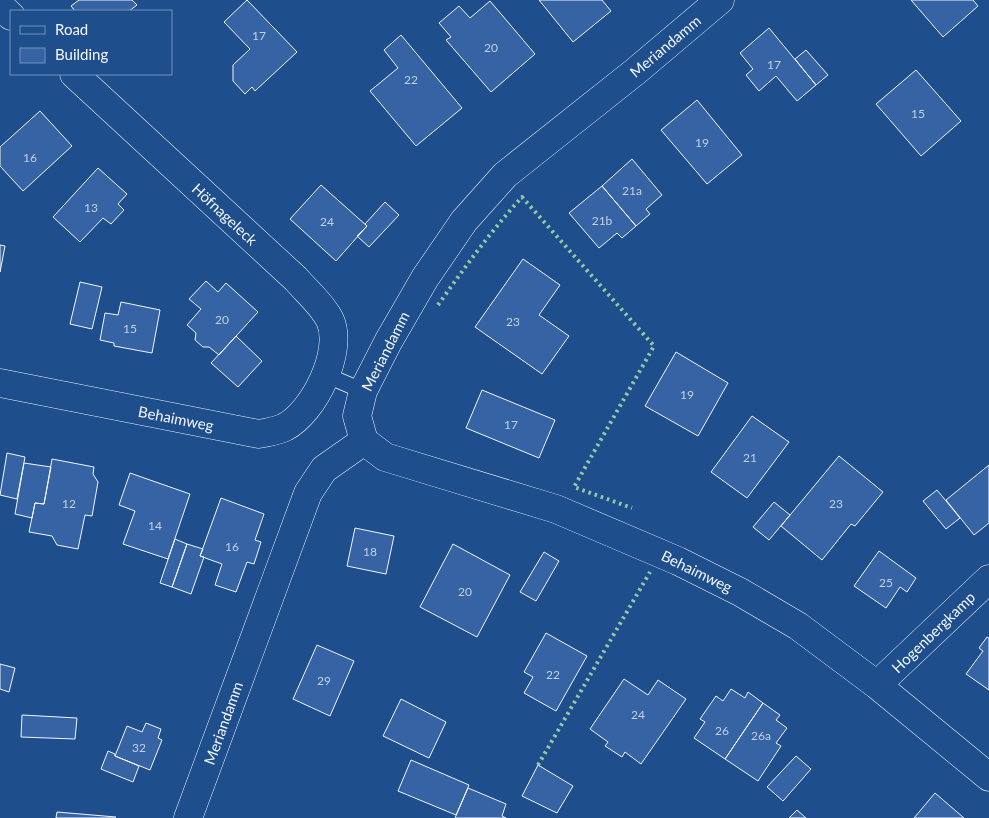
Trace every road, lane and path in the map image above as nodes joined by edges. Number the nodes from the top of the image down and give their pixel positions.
1 (720, 0) edge
2 (0, 6) edge
3 (10, 15) edge
4 (75, 75) edge
5 (326, 375) junction
6 (0, 383) edge
7 (363, 391) junction
8 (364, 441) junction
9 (989, 579) edge
10 (877, 686) junction
11 (989, 777) edge
12 (188, 818) edge

1 - 7 street, Meriandamm
2 - 3 street
4 - 5 street, Höfnageleck
5 - 6 street, Behaimweg
5 - 7 lane
7 - 8 street, Meriandamm
8 - 10 street, Behaimweg
8 - 12 street, Meriandamm
9 - 10 street, Hogenbergkamp
10 - 11 street, Behaimweg

